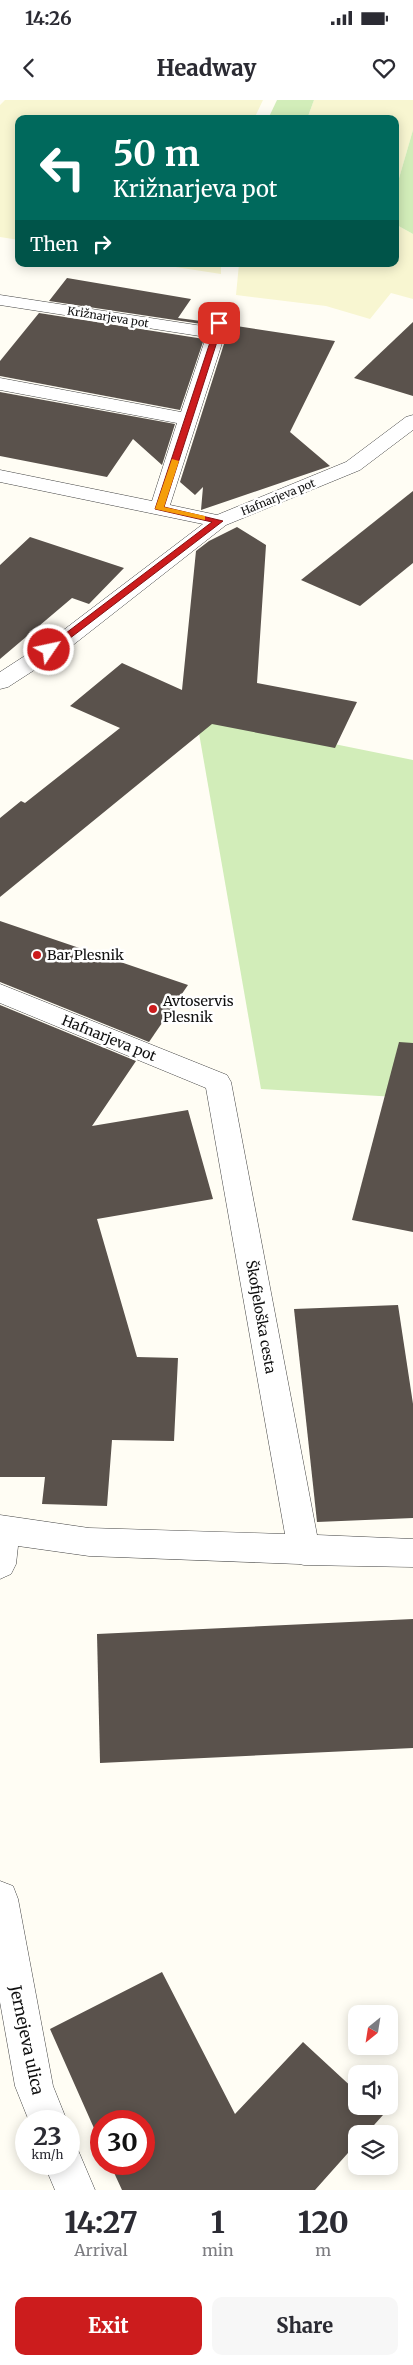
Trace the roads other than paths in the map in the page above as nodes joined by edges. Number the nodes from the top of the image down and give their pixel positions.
1 (0, 300) edge
2 (223, 312) dead end
3 (216, 333) junction
4 (0, 384) edge
5 (188, 419) junction
6 (413, 421) edge
7 (0, 476) edge
8 (159, 509) junction
9 (218, 521) junction
10 (0, 682) edge
11 (0, 993) edge
12 (218, 1082) joint
13 (1, 1529) edge
14 (304, 1551) junction
15 (413, 1553) edge
16 (0, 1564) edge
17 (0, 1899) edge
18 (44, 2110) edge
19 (69, 2175) edge
20 (75, 2190) edge

1 - 3 street, Križnarjeva pot
2 - 3 street
3 - 5 street
4 - 5 street
5 - 8 street
6 - 9 street, Hafnarjeva pot
7 - 8 street
8 - 9 street
9 - 10 street, Hafnarjeva pot
11 - 12 street, Hafnarjeva pot
12 - 14 street, Škofjeloška cesta
13 - 14 street
13 - 16 street
14 - 15 street
17 - 18 street, Jernejeva ulica
19 - 20 street

